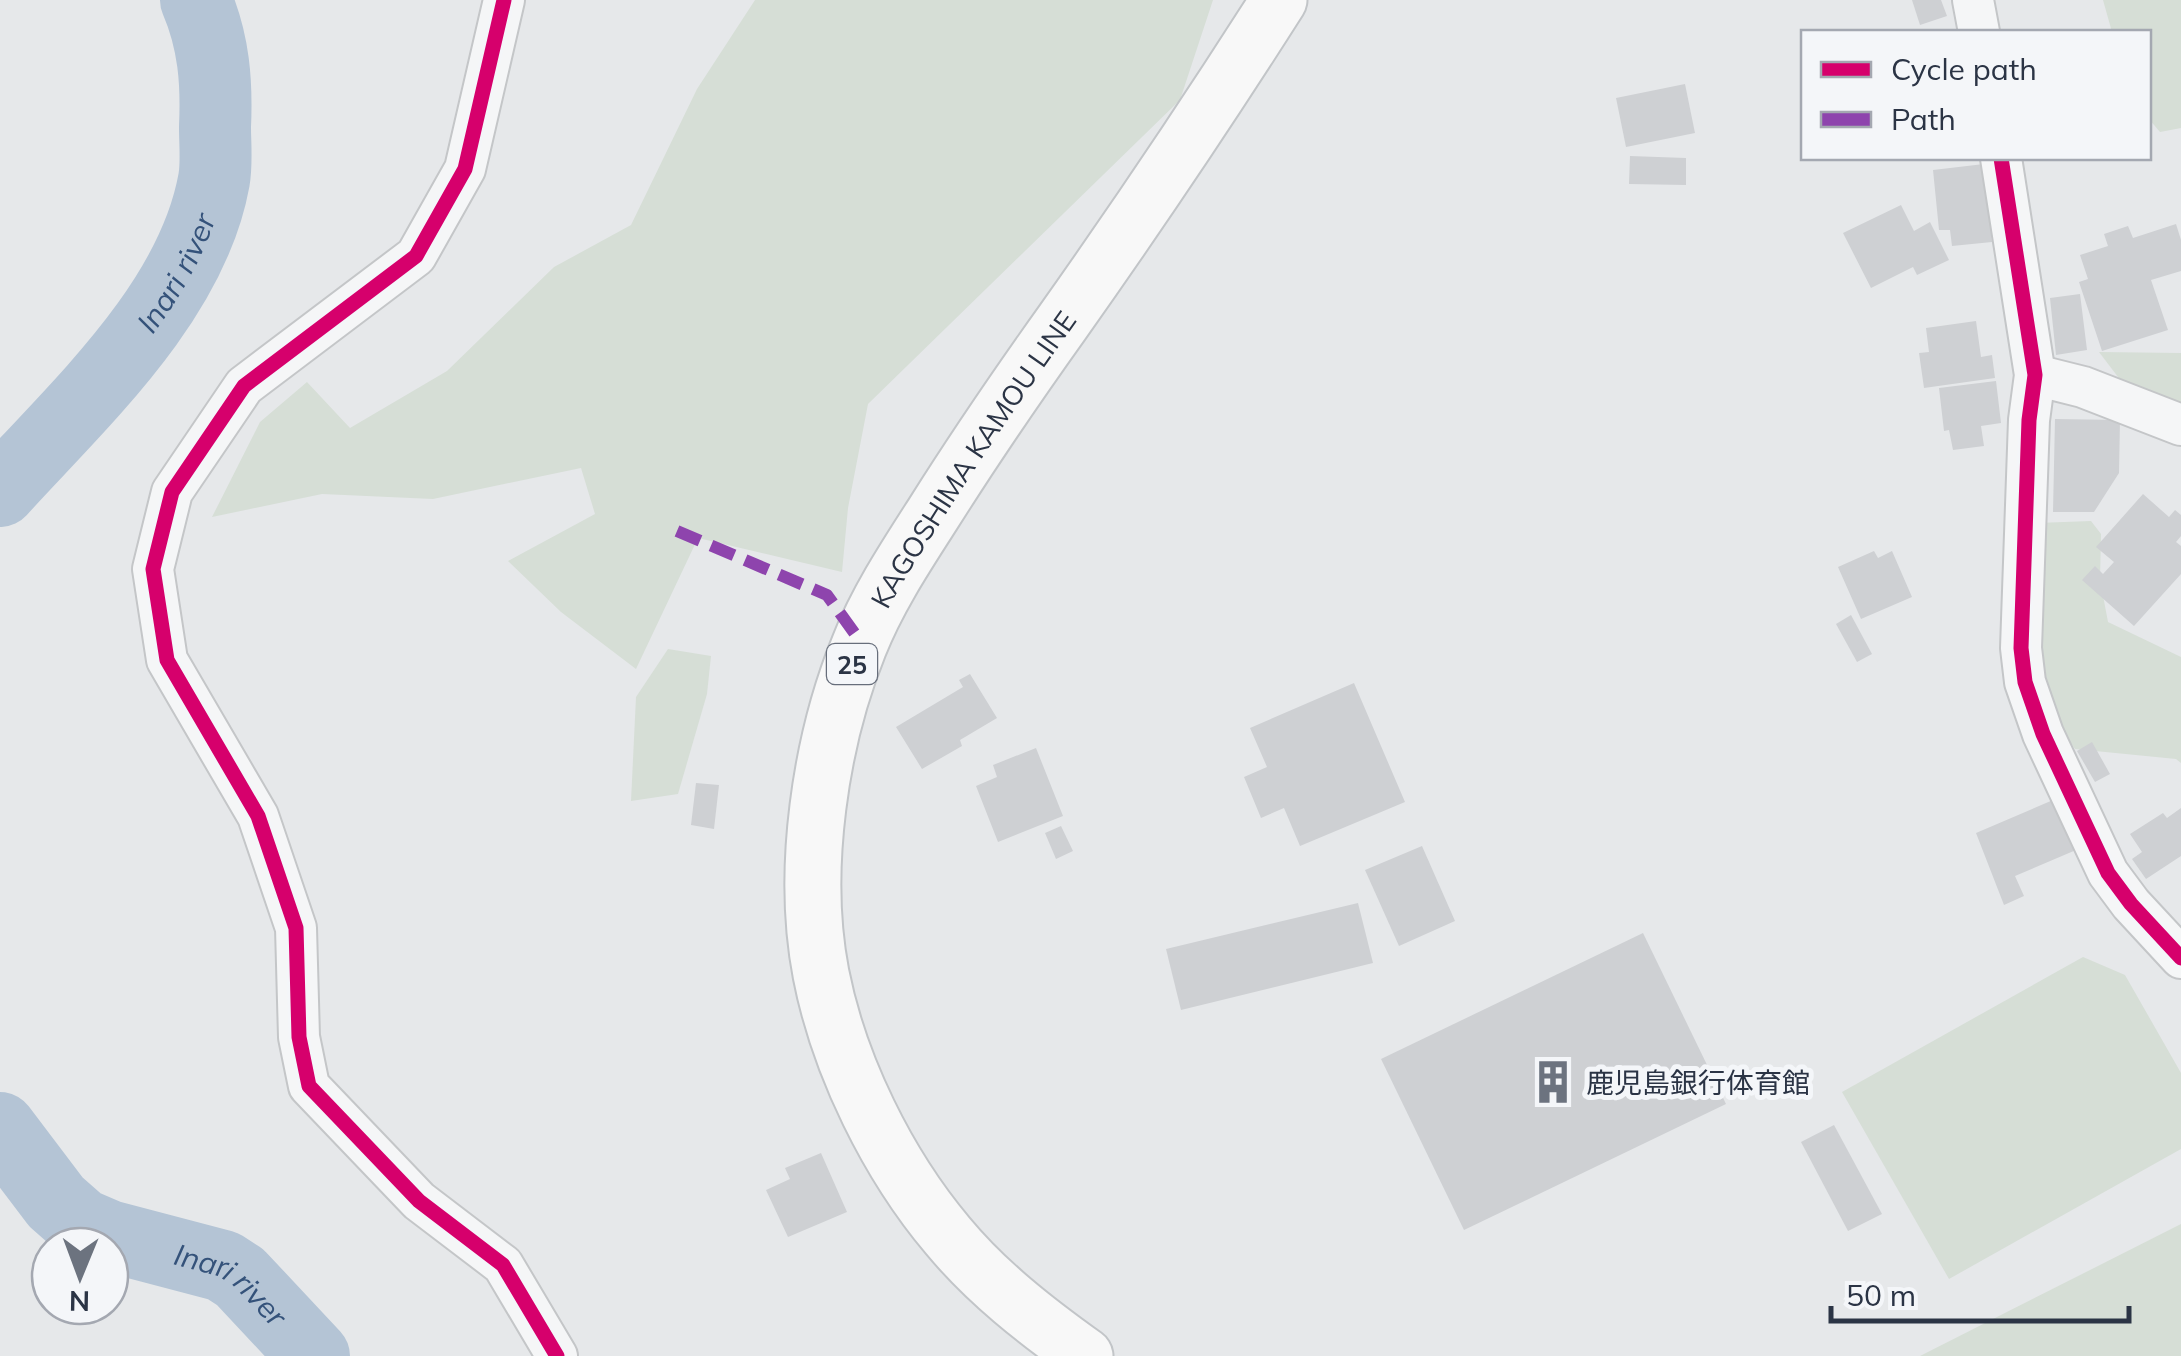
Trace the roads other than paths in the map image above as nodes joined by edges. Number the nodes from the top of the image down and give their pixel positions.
1 (504, 0) edge
2 (1279, 0) edge
3 (1973, 0) edge
4 (1979, 30) edge
5 (2001, 160) edge
6 (2035, 375) junction
7 (2181, 425) edge
8 (2181, 958) edge
9 (557, 1356) edge
10 (1085, 1356) edge

1 - 9 street
2 - 10 main road, KAGOSHIMA KAMOU LINE / 25
3 - 4 street
5 - 6 street
6 - 7 street
6 - 8 street

